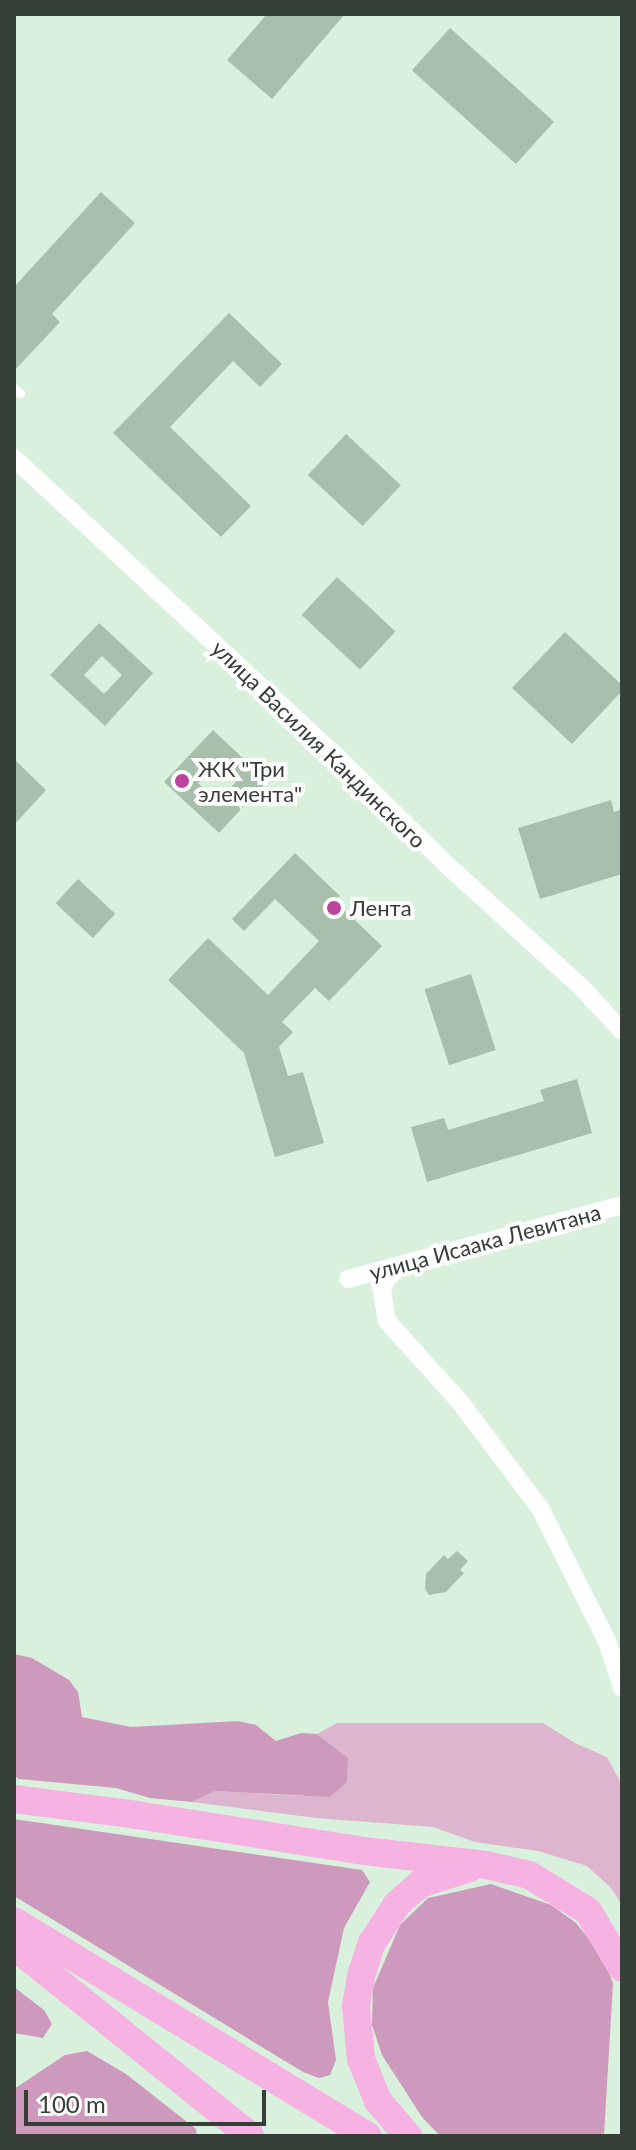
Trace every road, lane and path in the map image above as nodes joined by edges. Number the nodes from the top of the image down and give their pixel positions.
1 (14, 458) edge
2 (622, 1031) edge
3 (622, 1205) edge
4 (401, 1266) junction
5 (348, 1279) dead end
6 (622, 1688) edge
7 (14, 1799) edge
8 (486, 1865) junction
9 (14, 1921) edge
10 (14, 1946) edge
11 (622, 1968) edge
12 (250, 2136) edge
13 (368, 2136) edge
14 (408, 2136) edge

1 - 2 street, улица Василия Кандинского
3 - 4 street, улица Исаака Левитана
4 - 5 street, улица Исаака Левитана
4 - 6 street
7 - 8 main road
8 - 11 main road
8 - 14 main road
9 - 13 main road
10 - 12 main road

